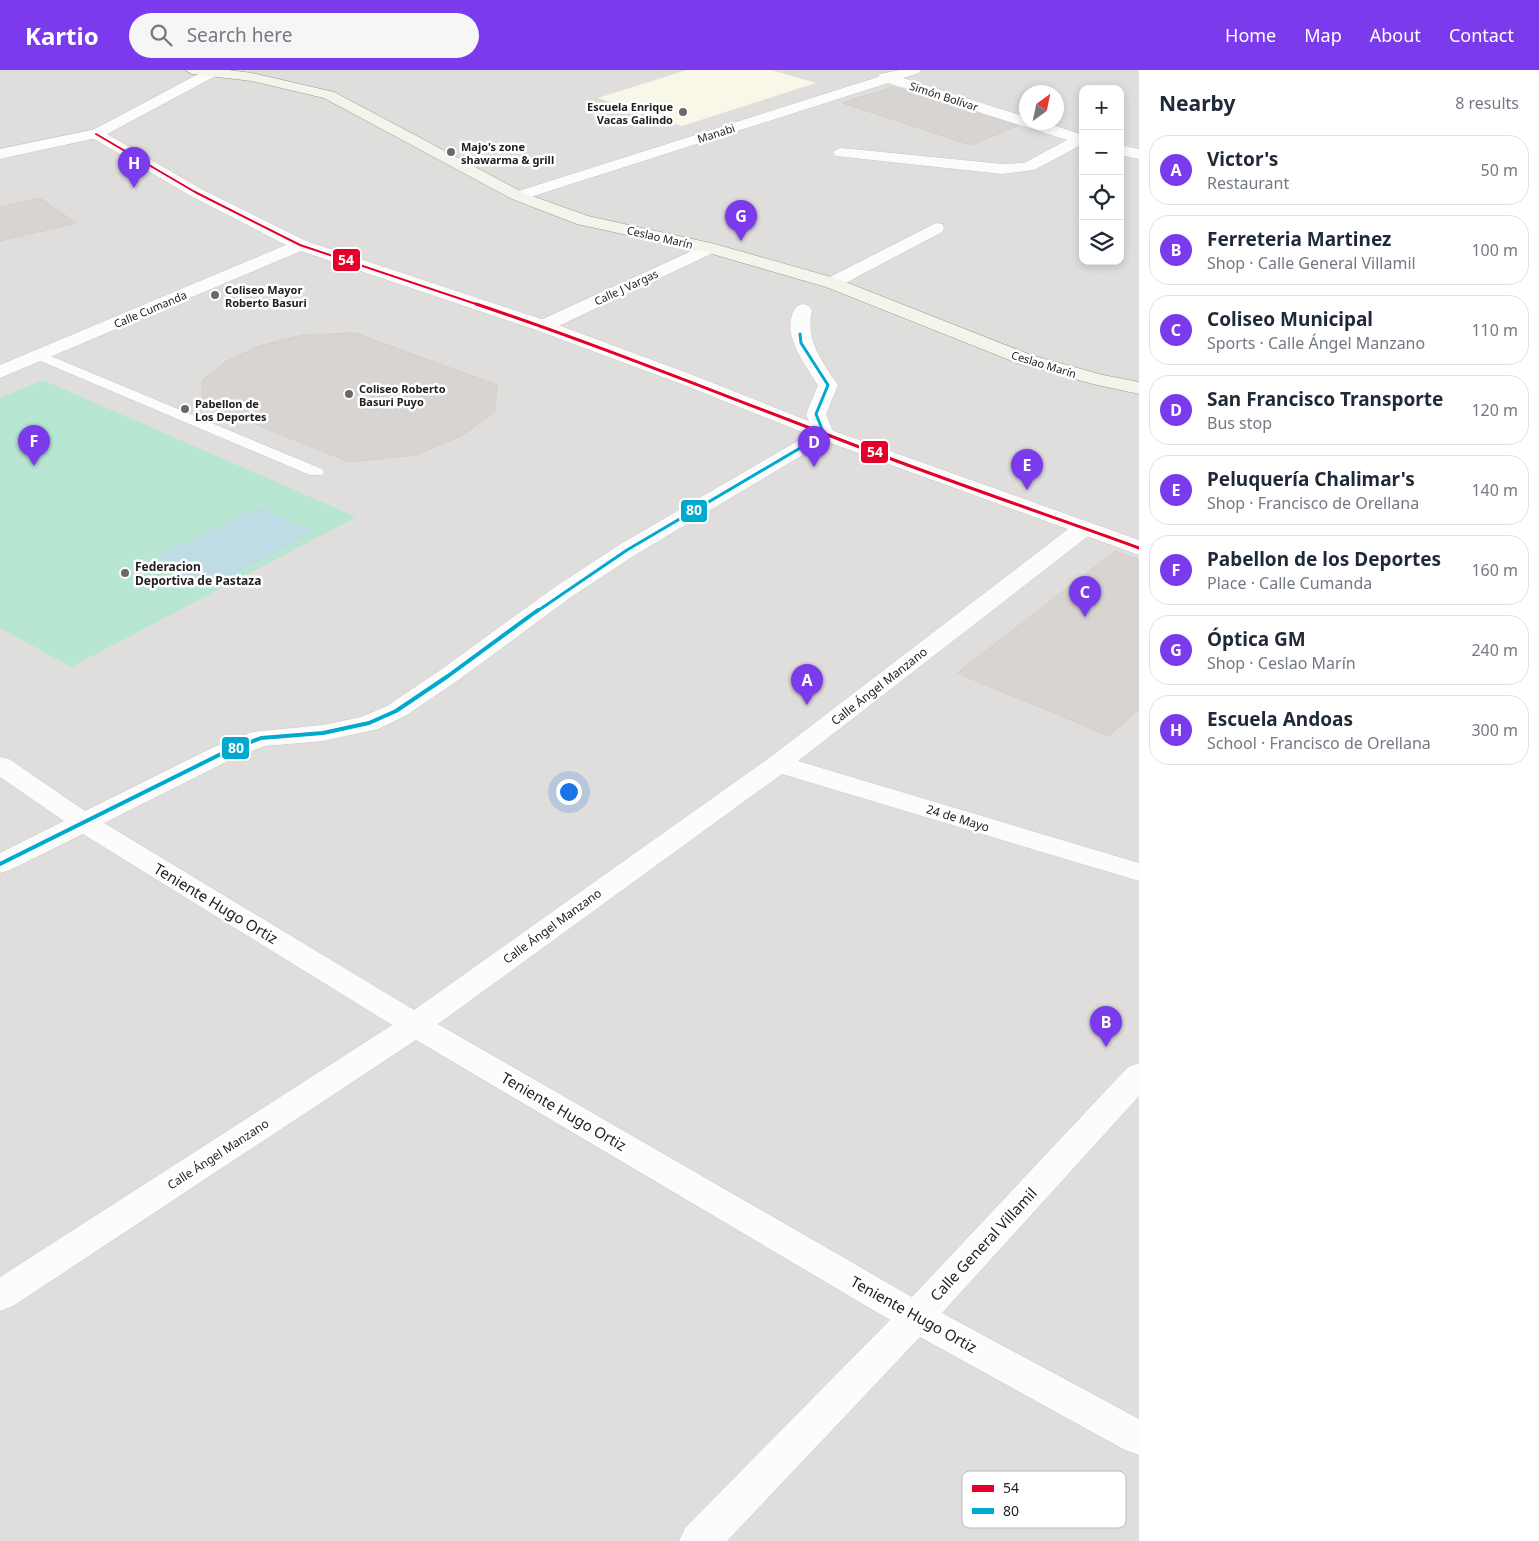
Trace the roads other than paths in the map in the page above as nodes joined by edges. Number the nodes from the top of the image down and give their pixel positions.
1 (192, 70) edge
2 (861, 70) edge
3 (914, 70) edge
4 (214, 71) edge
5 (889, 78) junction
6 (1019, 119) edge
7 (1052, 130) edge
8 (96, 134) junction
9 (1079, 138) edge
10 (1079, 140) edge
11 (1124, 151) edge
12 (841, 153) dead end
13 (0, 154) edge
14 (1139, 154) edge
15 (518, 196) junction
16 (936, 228) dead end
17 (300, 245) junction
18 (709, 248) junction
19 (832, 283) junction
20 (802, 310) dead end
21 (543, 326) junction
22 (41, 356) junction
23 (0, 372) edge
24 (1139, 388) edge
25 (824, 434) junction
26 (316, 472) dead end
27 (1084, 528) junction
28 (1139, 548) edge
29 (778, 764) junction
30 (0, 766) edge
31 (83, 822) junction
32 (0, 864) edge
33 (1139, 872) edge
34 (415, 1025) junction
35 (1139, 1075) edge
36 (0, 1296) edge
37 (916, 1316) junction
38 (1139, 1438) edge
39 (700, 1541) edge

1 - 4 main road, Ceslao Marín
2 - 5 street, Simón Bolívar
3 - 5 street, Manabi
4 - 8 street
4 - 15 main road, Ceslao Marín
5 - 6 street, Simón Bolívar
5 - 15 street, Manabi
7 - 9 street, Simón Bolívar
8 - 13 street
8 - 17 street
10 - 12 street
11 - 14 street
15 - 18 main road, Ceslao Marín
16 - 19 street
17 - 21 street
17 - 22 street, Calle Cumanda
18 - 19 main road, Ceslao Marín
18 - 21 street, Calle J Vargas
19 - 24 main road, Ceslao Marín
20 - 25 street
21 - 25 street
22 - 23 street, Calle Cumanda
22 - 26 lane
25 - 27 street
25 - 31 street
27 - 28 street
27 - 29 street, Calle Ángel Manzano
29 - 33 street, 24 de Mayo
29 - 34 street, Calle Ángel Manzano
30 - 31 street, Teniente Hugo Ortiz
31 - 32 street
31 - 34 street, Teniente Hugo Ortiz
34 - 36 street, Calle Ángel Manzano
34 - 37 street, Teniente Hugo Ortiz
35 - 37 street, Calle General Villamil
37 - 38 street, Teniente Hugo Ortiz
37 - 39 street, Calle General Villamil

